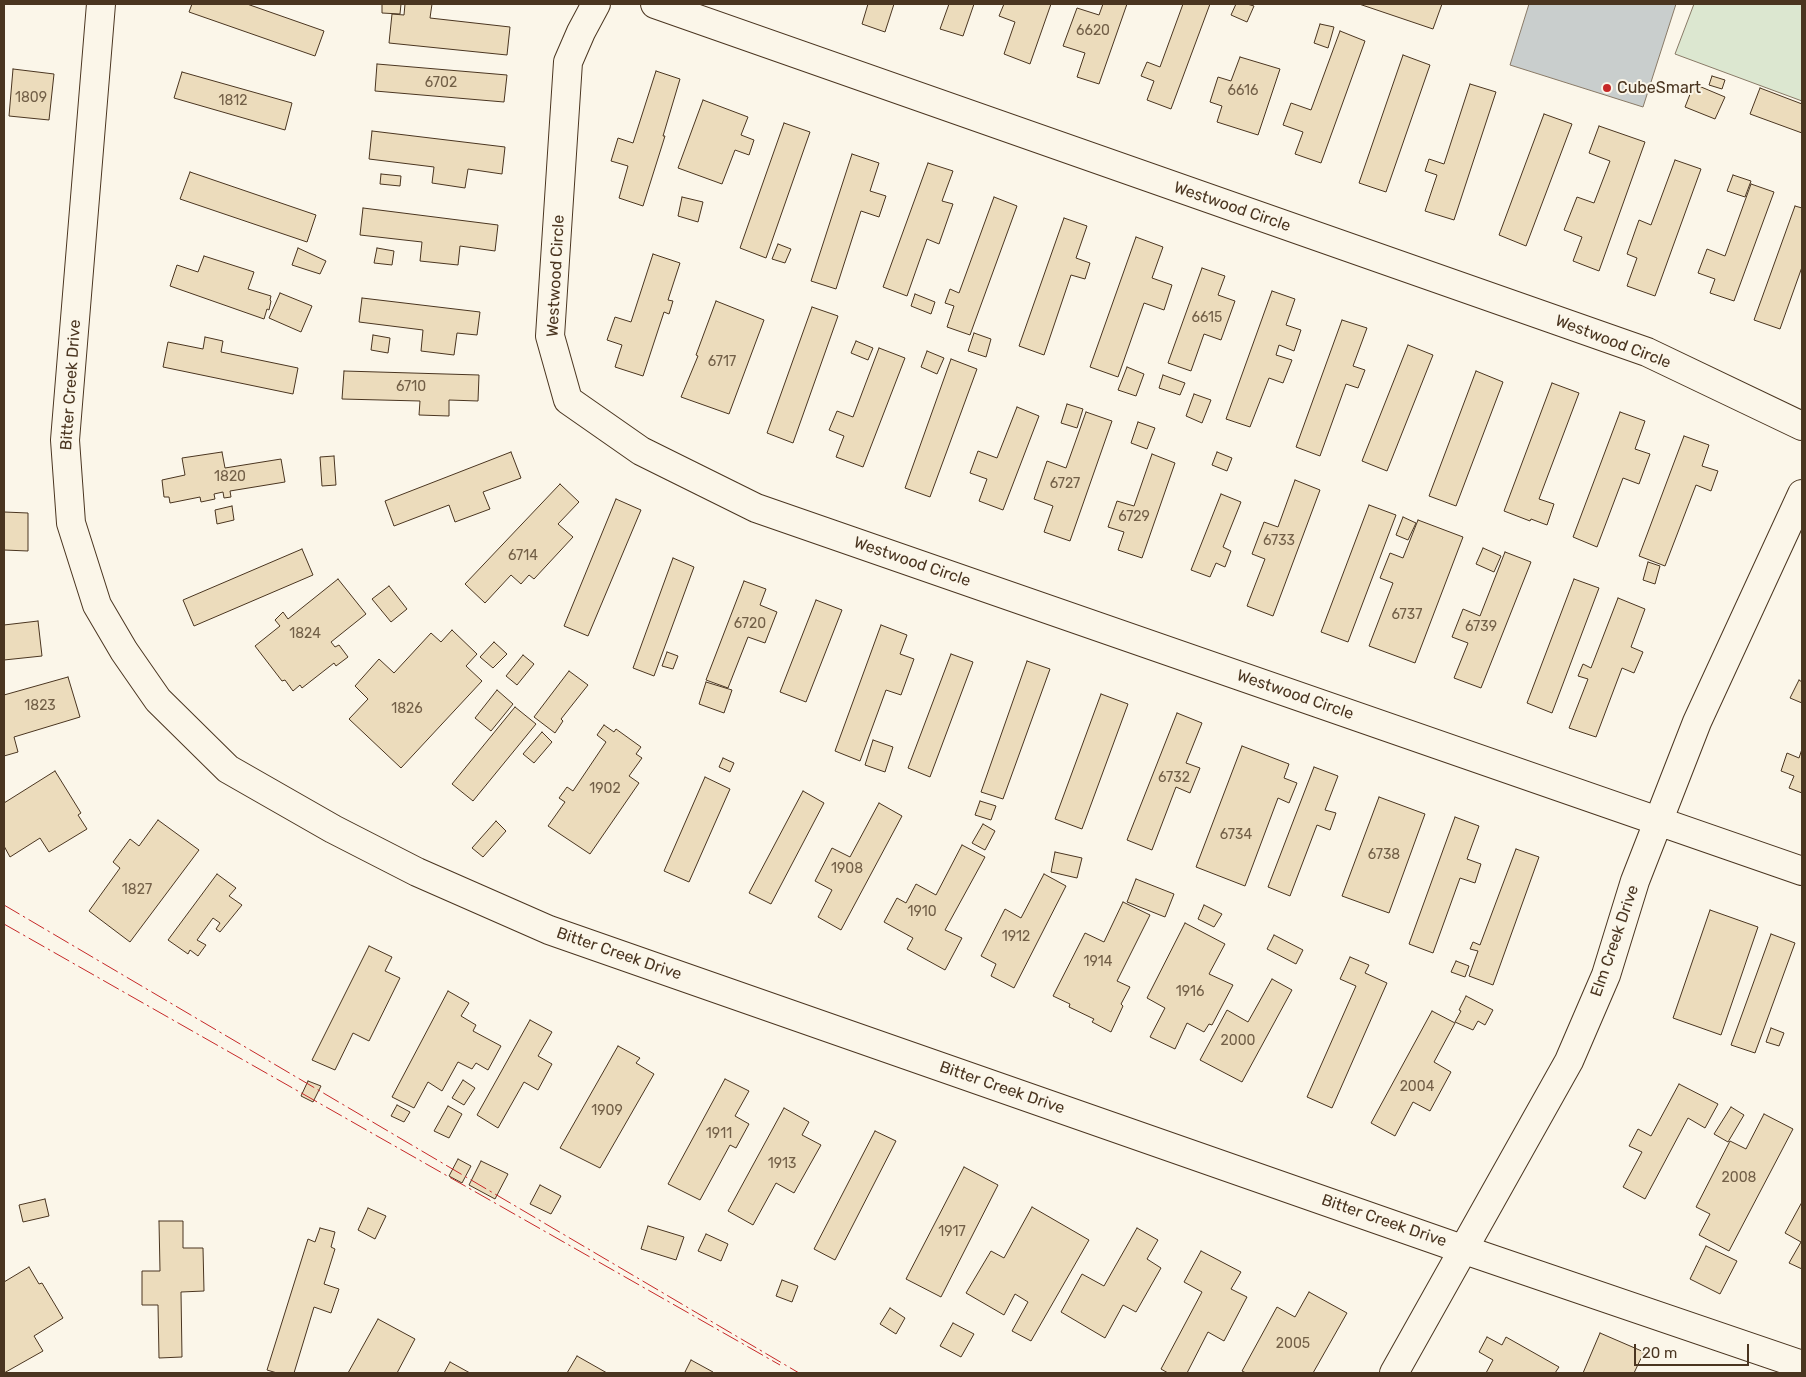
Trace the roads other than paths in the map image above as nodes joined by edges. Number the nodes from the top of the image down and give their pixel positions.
1 (101, 4) edge
2 (596, 4) edge
3 (655, 4) edge
4 (1802, 426) edge
5 (1802, 494) edge
6 (1657, 822) junction
7 (1802, 872) edge
8 (1462, 1249) junction
9 (1802, 1365) edge
10 (1394, 1373) edge

1 - 8 street, Bitter Creek Drive
2 - 6 street, Westwood Circle
3 - 4 street, Westwood Circle
5 - 6 street, Elm Creek Drive
6 - 7 street, Westwood Circle
6 - 8 street, Elm Creek Drive
8 - 9 street, Bitter Creek Drive
8 - 10 street, Elm Creek Drive

